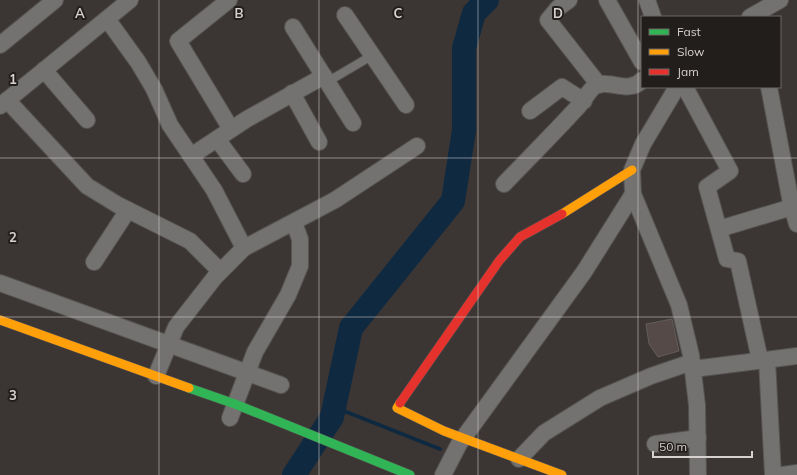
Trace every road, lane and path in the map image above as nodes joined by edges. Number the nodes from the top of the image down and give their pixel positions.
1 (55, 0) edge
2 (130, 0) edge
3 (230, 0) edge
4 (569, 0) edge
5 (607, 0) edge
6 (647, 0) edge
7 (780, 0) edge
8 (345, 15) dead end
9 (653, 16) edge
10 (752, 16) edge
11 (107, 19) junction
12 (293, 27) dead end
13 (0, 45) edge
14 (373, 55) junction
15 (641, 60) edge
16 (44, 70) junction
17 (325, 79) junction
18 (641, 81) edge
19 (599, 85) junction
20 (676, 88) edge
21 (686, 88) edge
22 (769, 88) edge
23 (292, 93) junction
24 (584, 101) junction
25 (4, 103) edge
26 (406, 105) dead end
27 (530, 111) dead end
28 (87, 120) dead end
29 (354, 123) dead end
30 (232, 129) junction
31 (217, 139) junction
32 (319, 142) dead end
33 (418, 146) dead end
34 (191, 156) junction
35 (632, 170) junction
36 (243, 174) dead end
37 (504, 184) dead end
38 (633, 194) junction
39 (792, 207) junction
40 (128, 210) junction
41 (294, 223) junction
42 (797, 224) edge
43 (719, 229) junction
44 (244, 248) junction
45 (94, 262) dead end
46 (220, 271) junction
47 (0, 283) edge
48 (0, 320) edge
49 (168, 346) junction
50 (797, 356) edge
51 (764, 360) junction
52 (692, 365) junction
53 (247, 374) junction
54 (156, 376) junction
55 (281, 386) dead end
56 (231, 415) junction
57 (464, 438) junction
58 (698, 438) junction
59 (655, 444) dead end
60 (519, 459) junction
61 (797, 473) edge
62 (410, 475) edge
63 (443, 475) edge
64 (562, 475) edge
65 (698, 475) edge
66 (773, 475) edge
67 (782, 475) edge

1 - 13 street
2 - 11 street
3 - 30 street
4 - 19 street
5 - 15 street
6 - 9 street
7 - 10 street
8 - 14 street
11 - 16 street
11 - 34 street
12 - 17 street
14 - 17 lane
14 - 26 street
16 - 25 street
16 - 28 street
17 - 23 street
17 - 29 street
18 - 19 street
19 - 24 street
20 - 35 street
21 - 43 street
22 - 39 street
23 - 30 street
23 - 32 street
24 - 27 street
24 - 37 street
25 - 40 street
30 - 31 street
31 - 34 street
31 - 36 street
33 - 41 street
34 - 44 street
35 - 38 street
35 - 57 street
38 - 52 street
38 - 57 street
39 - 42 street
39 - 43 street
40 - 45 street
40 - 46 street
41 - 44 street
41 - 53 street
43 - 51 street
44 - 46 street
46 - 49 street
47 - 49 street
48 - 54 street
49 - 53 street
49 - 54 street
50 - 51 street
51 - 52 street
51 - 66 street
52 - 58 street
52 - 60 street
53 - 55 street
53 - 56 street
54 - 56 street
56 - 62 street
57 - 60 street
57 - 63 street
58 - 59 street
58 - 65 street
60 - 64 street
61 - 67 street

